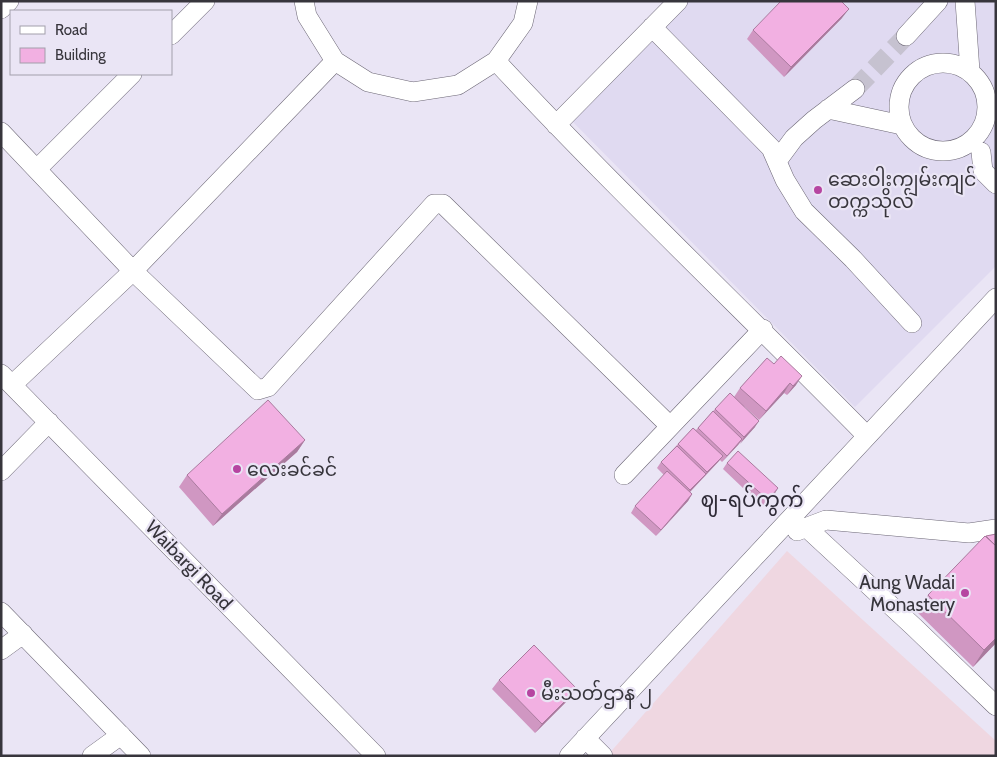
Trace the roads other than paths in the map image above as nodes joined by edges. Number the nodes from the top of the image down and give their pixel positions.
1 (9, 1) edge
2 (205, 1) edge
3 (304, 1) edge
4 (528, 1) edge
5 (678, 1) edge
6 (938, 1) edge
7 (965, 1) edge
8 (1, 9) edge
9 (652, 27) junction
10 (172, 34) edge
11 (906, 36) tunnel mouth
12 (496, 61) junction
13 (336, 62) junction
14 (970, 71) junction
15 (131, 75) edge
16 (855, 90) tunnel mouth
17 (828, 109) junction
18 (556, 125) junction
19 (902, 125) junction
20 (1, 132) edge
21 (983, 149) edge
22 (777, 161) junction
23 (37, 169) junction
24 (996, 184) edge
25 (133, 271) junction
26 (996, 298) edge
27 (912, 323) dead end
28 (762, 329) junction
29 (7, 379) edge
30 (49, 422) junction
31 (670, 426) junction
32 (866, 435) junction
33 (1, 471) edge
34 (624, 475) dead end
35 (808, 528) junction
36 (996, 529) edge
37 (772, 537) junction
38 (1, 612) edge
39 (23, 634) junction
40 (1, 650) edge
41 (996, 706) edge
42 (121, 735) junction
43 (585, 738) junction
44 (92, 756) edge
45 (141, 756) edge
46 (376, 756) edge
47 (569, 756) edge
48 (603, 756) edge

1 - 8 street
2 - 10 street
3 - 13 street
4 - 12 street
5 - 9 street
6 - 11 street
7 - 14 street
9 - 18 street
9 - 22 street
12 - 13 street
12 - 18 street
13 - 25 street
14 - 19 street
14 - 21 street
15 - 23 street
16 - 17 street
17 - 19 street
17 - 22 street
18 - 28 street
19 - 21 street
20 - 23 street
21 - 24 street
22 - 27 street
23 - 25 street
25 - 29 street
25 - 31 street
26 - 32 street
28 - 31 street
28 - 32 street
29 - 30 street, Waibargi Road
30 - 33 street
30 - 46 street, Waibargi Road
31 - 34 street
32 - 37 street
35 - 36 street
35 - 37 street
35 - 41 street
37 - 43 street
38 - 39 street
39 - 40 street
39 - 42 street
42 - 44 street
42 - 45 street
43 - 47 street
43 - 48 street

